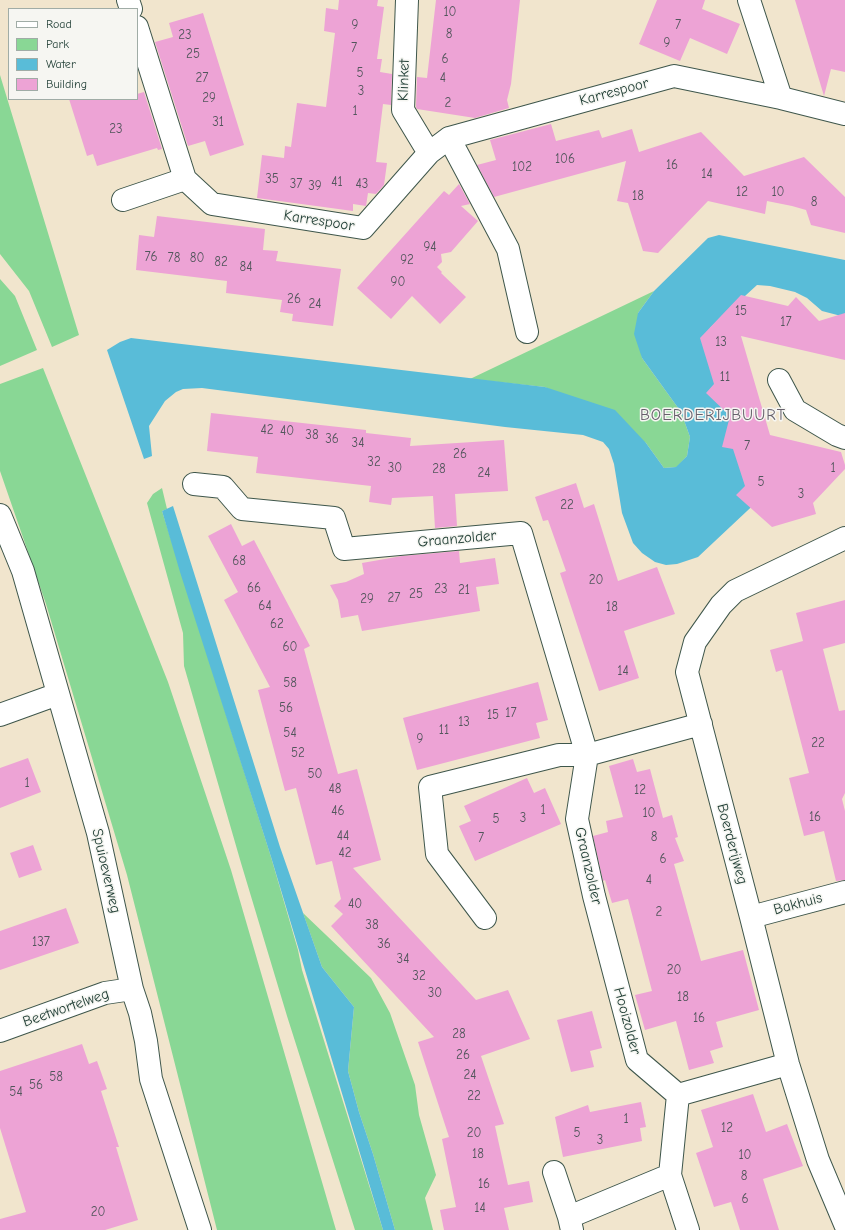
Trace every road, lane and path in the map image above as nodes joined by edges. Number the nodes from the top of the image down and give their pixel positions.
1 (407, 0) edge
2 (749, 0) edge
3 (138, 30) edge
4 (781, 98) junction
5 (845, 114) edge
6 (449, 138) junction
7 (429, 153) junction
8 (185, 179) junction
9 (123, 200) dead end
10 (528, 332) dead end
11 (779, 380) dead end
12 (845, 438) edge
13 (194, 484) dead end
14 (0, 515) edge
15 (845, 538) edge
16 (58, 694) junction
17 (0, 715) edge
18 (701, 724) junction
19 (587, 755) junction
20 (845, 892) edge
21 (751, 917) junction
22 (485, 918) dead end
23 (609, 953) joint
24 (132, 989) junction
25 (0, 1031) edge
26 (788, 1064) junction
27 (678, 1095) junction
28 (554, 1172) dead end
29 (670, 1175) junction
30 (570, 1224) edge
31 (845, 1224) edge
32 (200, 1230) edge
33 (688, 1230) edge

1 - 7 street, Klinket
2 - 4 street
3 - 8 street, Karrespoor
4 - 5 street, Karrespoor
4 - 6 street, Karrespoor
6 - 7 street, Karrespoor
6 - 10 street
7 - 8 street, Karrespoor
8 - 9 street
11 - 12 street
13 - 19 street, Graanzolder
14 - 16 street, Spuioeverweg
15 - 18 street, Boerderijweg
16 - 17 street
16 - 24 street, Spuioeverweg
18 - 19 street
18 - 21 street, Boerderijweg
19 - 22 street
19 - 23 street, Graanzolder
20 - 21 street, Bakhuis
21 - 26 street, Boerderijweg
23 - 27 street, Hooizolder
24 - 25 street, Beetwortelweg
24 - 32 street, Spuioeverweg
26 - 27 street
26 - 31 street, Boerderijweg
27 - 29 street
28 - 30 street
29 - 30 street
29 - 33 street

